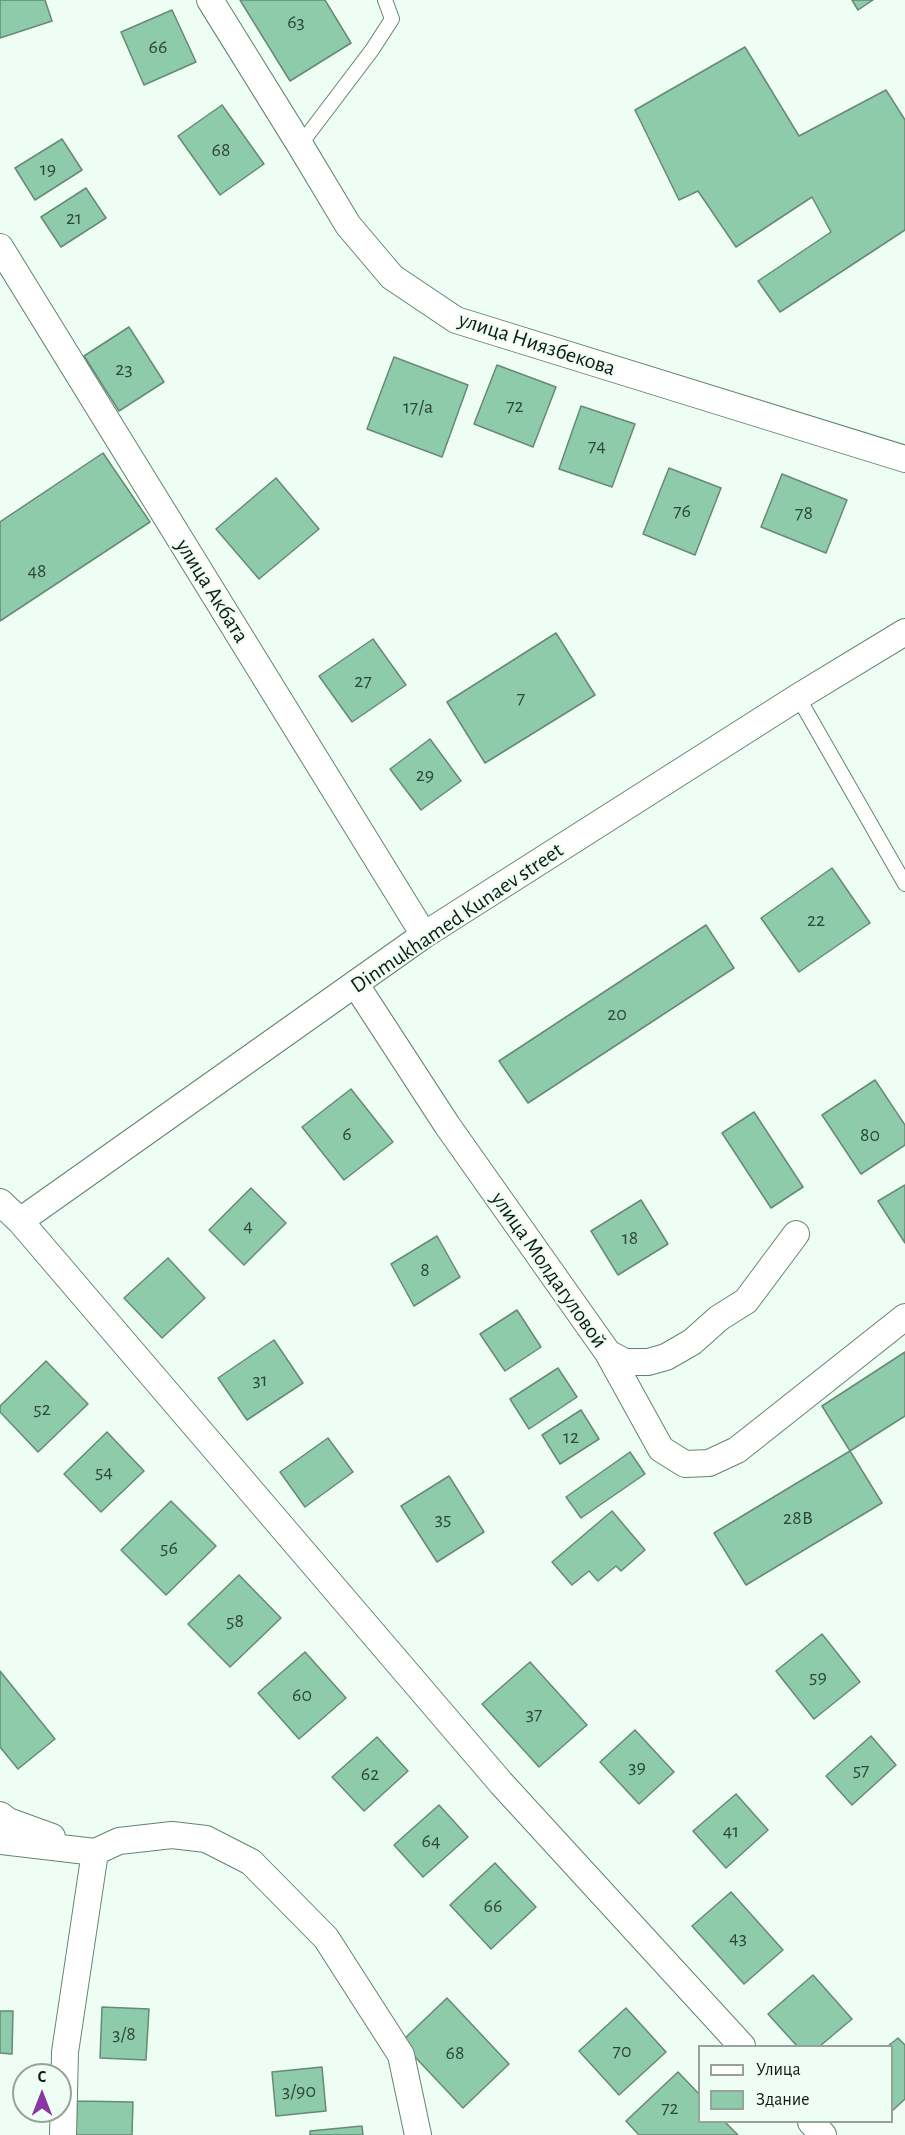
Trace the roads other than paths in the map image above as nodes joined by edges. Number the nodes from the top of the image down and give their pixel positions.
1 (210, 0) edge
2 (385, 0) edge
3 (300, 145) junction
4 (0, 249) edge
5 (905, 459) edge
6 (905, 632) edge
7 (798, 697) junction
8 (905, 884) edge
9 (424, 935) junction
10 (356, 985) junction
11 (0, 1202) edge
12 (20, 1221) junction
13 (796, 1234) dead end
14 (905, 1317) edge
15 (608, 1353) junction
16 (0, 1815) edge
17 (0, 1841) edge
18 (95, 1852) junction
19 (741, 2045) edge
20 (813, 2123) edge
21 (63, 2135) edge
22 (417, 2135) edge
23 (824, 2135) edge

1 - 3 street, улица Ниязбекова
2 - 3 lane
3 - 5 street, улица Ниязбекова
4 - 9 street, улица Акбата
6 - 7 street, Dinmukhamed Kunaev street
7 - 8 lane
7 - 9 street, Dinmukhamed Kunaev street
9 - 10 street, Dinmukhamed Kunaev street
10 - 12 street, Dinmukhamed Kunaev street
10 - 15 street, улица Молдагуловой
11 - 12 street
12 - 19 street
13 - 15 street, улица Молдагуловой
14 - 15 street
16 - 18 street
17 - 18 street
18 - 21 street
18 - 22 street
20 - 23 street

